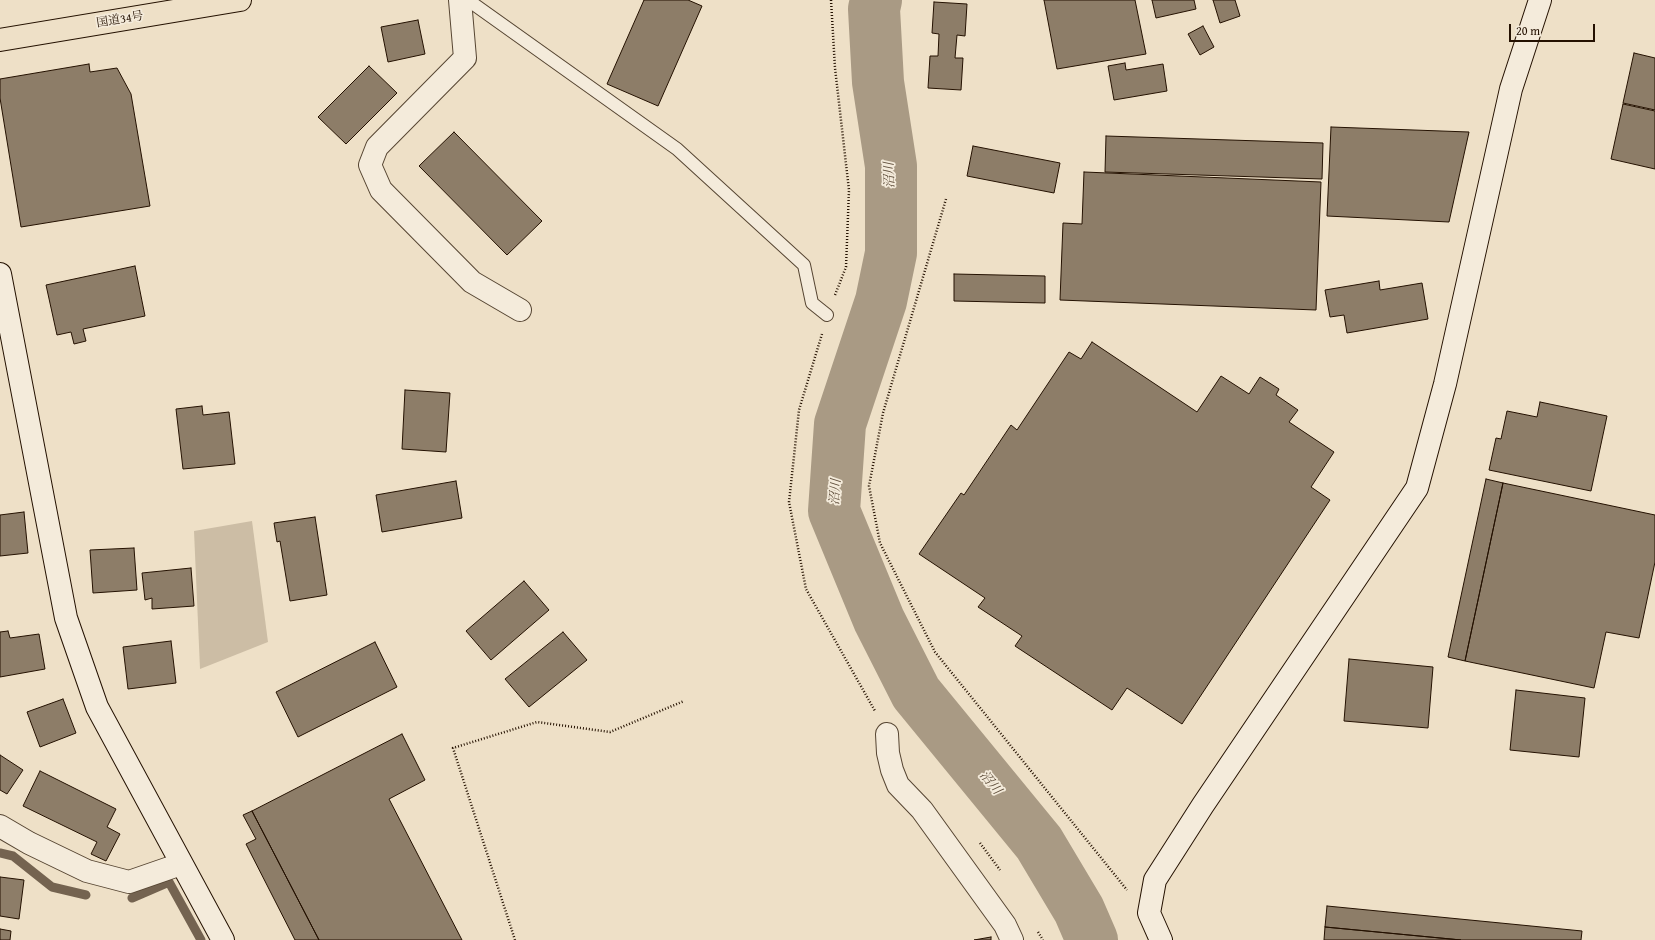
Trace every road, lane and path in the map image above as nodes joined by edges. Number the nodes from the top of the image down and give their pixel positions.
1 (240, 0) edge
2 (460, 0) edge
3 (468, 0) edge
4 (831, 0) edge
5 (1540, 0) edge
6 (0, 40) edge
7 (946, 199) dead end
8 (0, 274) edge
9 (520, 310) dead end
10 (827, 315) junction
11 (684, 701) dead end
12 (887, 734) joint
13 (0, 826) edge
14 (975, 837) dead end
15 (181, 864) junction
16 (1003, 875) dead end
17 (1149, 913) junction
18 (1035, 927) dead end
19 (223, 940) edge
20 (515, 940) edge
21 (1012, 940) edge
22 (1043, 940) edge
23 (1161, 940) edge

1 - 6 highway, 国道34号
2 - 9 street
3 - 10 lane
4 - 10 path
5 - 17 street
7 - 17 path
8 - 15 street
10 - 12 path
11 - 20 path
12 - 21 street
13 - 15 street
14 - 16 path
15 - 19 street
17 - 23 street
18 - 22 path

